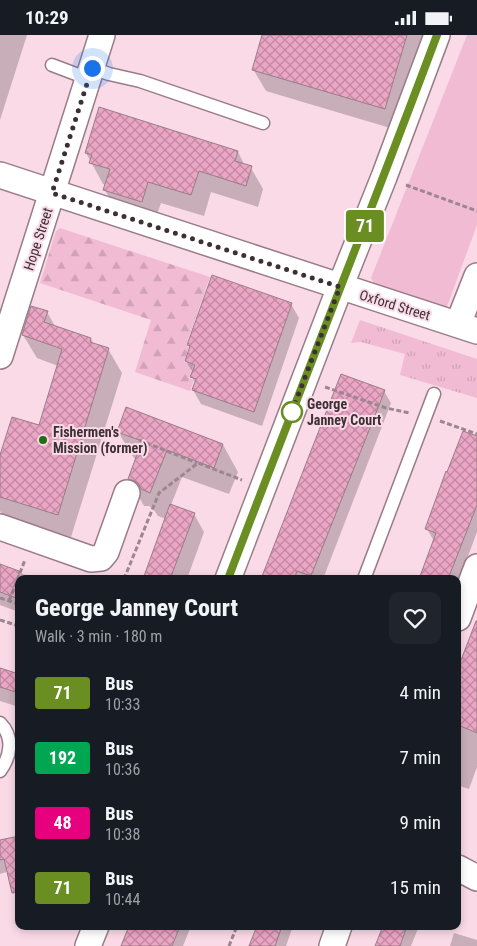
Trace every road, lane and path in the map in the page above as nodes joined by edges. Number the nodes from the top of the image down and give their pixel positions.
1 (102, 35) edge
2 (437, 35) edge
3 (52, 65) dead end
4 (90, 73) junction
5 (263, 123) dead end
6 (0, 175) edge
7 (384, 177) junction
8 (52, 193) junction
9 (477, 211) edge
10 (477, 276) edge
11 (340, 287) junction
12 (468, 328) edge
13 (0, 357) edge
14 (304, 380) junction
15 (434, 394) dead end
16 (426, 416) junction
17 (477, 434) edge
18 (139, 439) dead end
19 (198, 463) junction
20 (263, 488) junction
21 (127, 493) dead end
22 (0, 527) edge
23 (33, 538) junction
24 (477, 567) edge
25 (19, 575) edge
26 (126, 575) edge
27 (230, 575) edge
28 (366, 575) edge
29 (15, 585) edge
30 (0, 598) edge
31 (9, 601) junction
32 (15, 603) edge
33 (461, 610) edge
34 (0, 620) edge
35 (15, 626) edge
36 (0, 723) edge
37 (0, 771) edge
38 (94, 930) edge
39 (235, 930) edge
40 (338, 930) edge
41 (88, 946) edge
42 (229, 946) edge
43 (332, 946) edge

1 - 4 street, Hope Street
2 - 7 street
3 - 4 lane
4 - 5 lane
4 - 8 street, Hope Street
6 - 8 street, Oxford Street
7 - 9 path
7 - 11 street
8 - 11 street, Oxford Street
8 - 13 street, Hope Street
10 - 12 street
11 - 12 street, Oxford Street
11 - 14 street
14 - 16 path
14 - 20 street
15 - 16 lane
16 - 17 path
16 - 28 lane
18 - 19 path
19 - 20 path
19 - 26 path
20 - 27 street
21 - 23 street
22 - 23 street
23 - 25 path
24 - 33 street
29 - 31 path
30 - 31 path
31 - 32 path
34 - 35 path
36 - 37 lane
38 - 41 street
39 - 42 path
40 - 43 street

